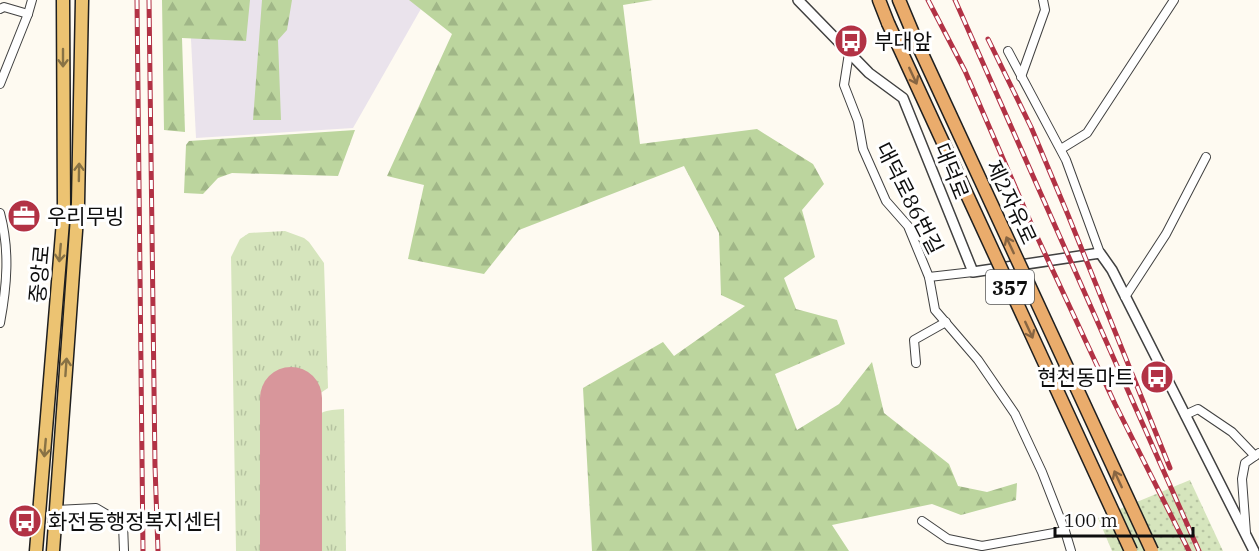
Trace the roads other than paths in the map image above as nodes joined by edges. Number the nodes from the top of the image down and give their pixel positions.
1 (32, 0) edge
2 (63, 0) edge
3 (82, 0) edge
4 (798, 0) edge
5 (879, 0) edge
6 (899, 0) edge
7 (1043, 0) edge
8 (1174, 0) edge
9 (0, 9) edge
10 (28, 14) junction
11 (1008, 51) dead end
12 (849, 53) junction
13 (1021, 77) junction
14 (0, 84) edge
15 (1060, 149) junction
16 (1206, 158) dead end
17 (0, 213) edge
18 (1100, 254) junction
19 (973, 272) junction
20 (929, 277) junction
21 (1125, 297) junction
22 (946, 322) junction
23 (0, 323) edge
24 (916, 363) dead end
25 (1185, 415) junction
26 (1257, 454) edge
27 (56, 510) junction
28 (922, 521) dead end
29 (1065, 531) junction
30 (1246, 535) junction
31 (981, 548) edge
32 (36, 551) edge
33 (52, 551) edge
34 (124, 551) edge
35 (1071, 551) edge
36 (1131, 551) edge
37 (1152, 551) edge
38 (1254, 551) edge

1 - 10 street
2 -> 32 main road, 중앙로
27 -> 3 main road, 중앙로
4 - 12 street, 대덕로
5 -> 36 highway, 제2자유로 / 357, bridge
37 -> 6 highway, 제2자유로 / 357, bridge
7 - 13 street
8 - 15 street
9 - 10 street
10 - 14 street
11 - 13 street
12 - 19 street, 대덕로
12 - 20 street, 대덕로86번길
13 - 15 street
15 - 18 street
16 - 21 street
17 - 23 street
18 - 19 street
18 - 21 street
19 - 20 street
20 - 22 street, 대덕로86번길
21 - 25 street
22 - 24 street
22 - 29 street, 대덕로86번길
25 - 26 street
25 - 30 street
26 - 30 street
27 - 33 main road, 중앙로
27 - 34 street
28 - 31 street
29 - 31 street
29 - 35 street, 대덕로86번길
30 - 38 street

